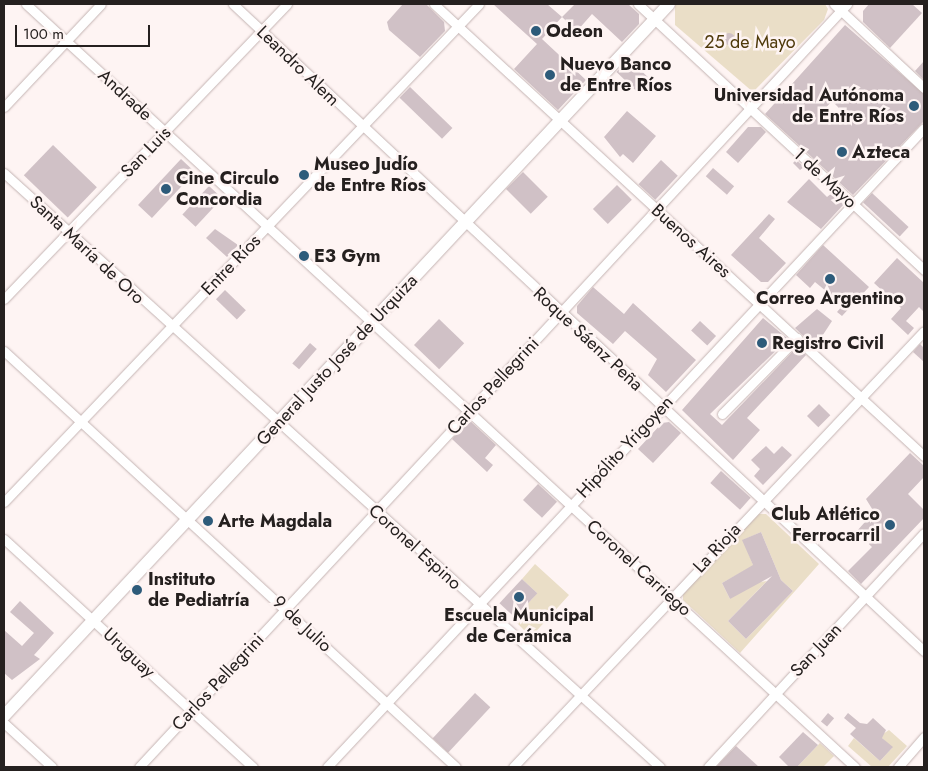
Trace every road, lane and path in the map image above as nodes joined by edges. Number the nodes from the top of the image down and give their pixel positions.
1 (26, 4) edge
2 (101, 4) edge
3 (233, 4) edge
4 (287, 4) edge
5 (434, 4) edge
6 (479, 4) edge
7 (638, 4) edge
8 (668, 4) edge
9 (841, 6) edge
10 (655, 19) junction
11 (458, 26) junction
12 (262, 30) junction
13 (66, 41) junction
14 (924, 88) edge
15 (4, 107) edge
16 (750, 108) junction
17 (560, 120) junction
18 (362, 128) junction
19 (924, 128) edge
20 (165, 132) junction
21 (4, 173) edge
22 (851, 204) junction
23 (657, 209) junction
24 (465, 223) junction
25 (268, 227) junction
26 (68, 232) junction
27 (924, 270) edge
28 (4, 299) edge
29 (760, 304) junction
30 (560, 313) junction
31 (372, 322) junction
32 (171, 327) junction
33 (924, 330) edge
34 (797, 338) junction
35 (4, 351) edge
36 (861, 398) junction
37 (663, 407) junction
38 (469, 411) junction
39 (722, 414) dead end
40 (80, 422) junction
41 (278, 423) junction
42 (924, 456) edge
43 (763, 499) junction
44 (4, 502) edge
45 (571, 505) junction
46 (376, 512) junction
47 (187, 520) junction
48 (924, 533) edge
49 (4, 539) edge
50 (866, 596) junction
51 (671, 597) junction
52 (480, 605) junction
53 (285, 609) junction
54 (94, 621) junction
55 (924, 651) edge
56 (776, 694) junction
57 (581, 696) junction
58 (386, 703) junction
59 (192, 711) junction
60 (4, 716) edge
61 (4, 723) edge
62 (924, 737) edge
63 (52, 767) edge
64 (139, 767) edge
65 (253, 767) edge
66 (327, 767) edge
67 (456, 767) edge
68 (513, 767) edge
69 (660, 767) edge
70 (708, 767) edge
71 (855, 767) edge
72 (898, 767) edge

1 - 13 street, Andrade
2 - 13 street
3 - 12 street, Leandro Alem
4 - 12 street, San Luis
5 - 11 street, Buenos Aires
6 - 11 street, Entre Ríos
7 - 10 street, 1 de Mayo
8 - 10 street, General Justo José de Urquiza
9 - 14 street
9 - 16 street, Carlos Pellegrini
10 - 16 street, 1 de Mayo
10 - 17 street, General Justo José de Urquiza
11 - 17 street, Buenos Aires
11 - 18 street, Entre Ríos
12 - 18 street, Leandro Alem
12 - 20 street, San Luis
13 - 15 street
13 - 20 street, Andrade
16 - 22 street, 1 de Mayo
16 - 23 street, Carlos Pellegrini
17 - 23 street, Buenos Aires
17 - 24 street, General Justo José de Urquiza
18 - 24 street, Roque Sáenz Peña
18 - 25 street, Entre Ríos
19 - 22 street, Hipólito Yrigoyen
20 - 25 street, Andrade
20 - 26 street, San Luis
21 - 26 street, Santa María de Oro
22 - 27 street, 1 de Mayo
22 - 29 street, Hipólito Yrigoyen
23 - 29 street, Buenos Aires
23 - 30 street, Carlos Pellegrini
24 - 30 street, Roque Sáenz Peña
24 - 31 street, General Justo José de Urquiza
25 - 31 street, Coronel Carriego
25 - 32 street, Entre Ríos
26 - 28 street, San Luis
26 - 32 street, Santa María de Oro
29 - 34 street, Buenos Aires
29 - 37 street, Hipólito Yrigoyen
30 - 37 street, Roque Sáenz Peña
30 - 38 street, Carlos Pellegrini
31 - 38 street, Coronel Carriego
31 - 41 street, General Justo José de Urquiza
32 - 40 street, Entre Ríos
32 - 41 street, Coronel Espino
33 - 36 street, La Rioja
34 - 36 street, Buenos Aires
34 - 39 street
35 - 40 street, 9 de Julio
36 - 42 street, Buenos Aires
36 - 43 street, La Rioja
37 - 43 street, Roque Sáenz Peña
37 - 45 street, Hipólito Yrigoyen
38 - 45 street, Coronel Carriego
38 - 46 street, Carlos Pellegrini
40 - 44 street, Entre Ríos
40 - 47 street, 9 de Julio
41 - 46 street, Coronel Espino
41 - 47 street, General Justo José de Urquiza
43 - 50 street, Roque Sáenz Peña
43 - 51 street, La Rioja
45 - 51 street, Coronel Carriego
45 - 52 street, Hipólito Yrigoyen
46 - 52 street, Coronel Espino
46 - 53 street, Carlos Pellegrini
47 - 53 street, 9 de Julio
47 - 54 street, General Justo José de Urquiza
48 - 50 street, San Juan
49 - 54 street, Uruguay
50 - 55 street, Roque Sáenz Peña
50 - 56 street, San Juan
51 - 56 street, Coronel Carriego
51 - 57 street, La Rioja
52 - 57 street, Coronel Espino
52 - 58 street, Hipólito Yrigoyen
53 - 58 street, 9 de Julio
53 - 59 street, Carlos Pellegrini
54 - 59 street, Uruguay
54 - 60 street, General Justo José de Urquiza
56 - 70 street, San Juan
56 - 71 street, Coronel Carriego
57 - 68 street, La Rioja
57 - 69 street, Coronel Espino
58 - 66 street, Hipólito Yrigoyen
58 - 67 street, 9 de Julio
59 - 64 street, Carlos Pellegrini
59 - 65 street, Uruguay
61 - 63 street
62 - 72 street

